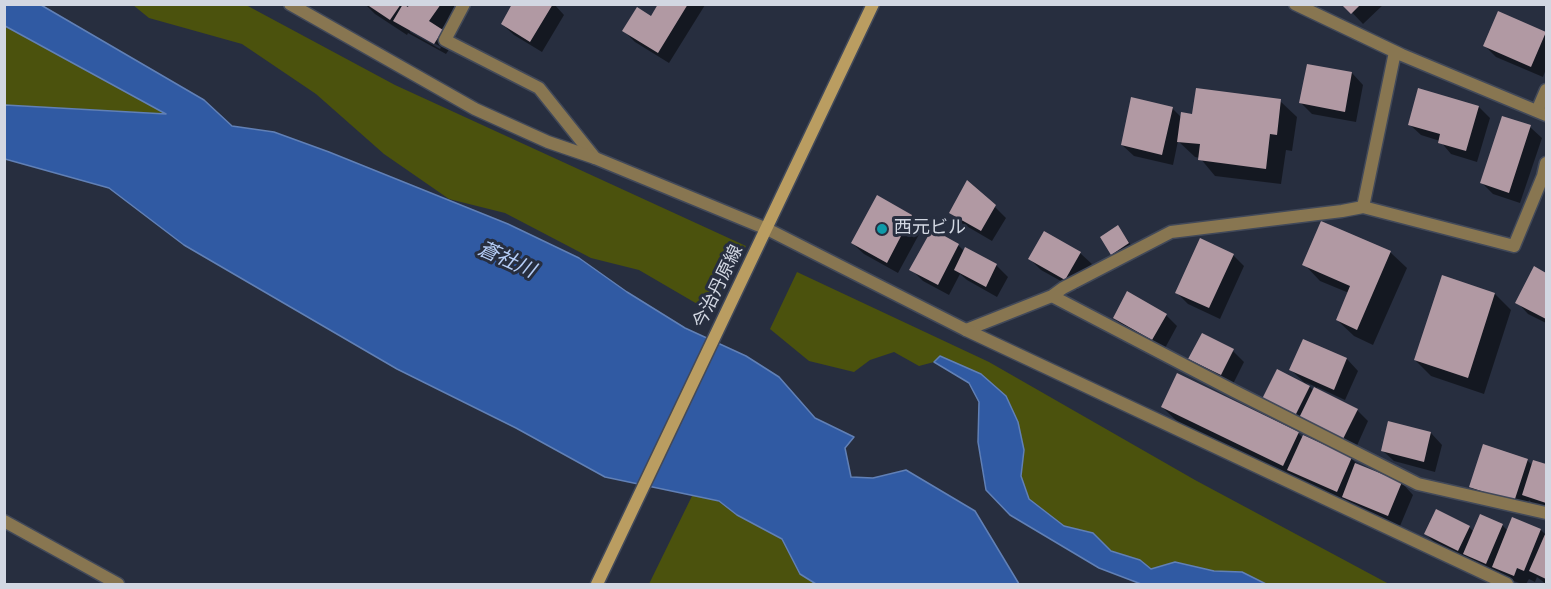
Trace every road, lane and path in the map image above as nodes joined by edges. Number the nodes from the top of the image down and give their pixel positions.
1 (290, 4) edge
2 (464, 4) edge
3 (873, 4) edge
4 (1299, 6) edge
5 (1395, 52) junction
6 (1546, 90) edge
7 (1542, 113) edge
8 (595, 158) junction
9 (1546, 163) edge
10 (1363, 207) junction
11 (767, 229) junction
12 (1052, 296) junction
13 (966, 330) junction
14 (1546, 513) edge
15 (4, 521) edge
16 (597, 584) edge
17 (118, 585) edge
18 (1507, 585) edge

1 - 8 street
2 - 8 street
3 - 11 main road, 今治丹原線
4 - 5 street
5 - 7 street
5 - 10 street
6 - 7 street
8 - 11 street
9 - 10 street
10 - 12 street
11 - 13 street
11 - 16 main road, 今治丹原線
12 - 13 street
12 - 14 street
13 - 18 street
15 - 17 street

